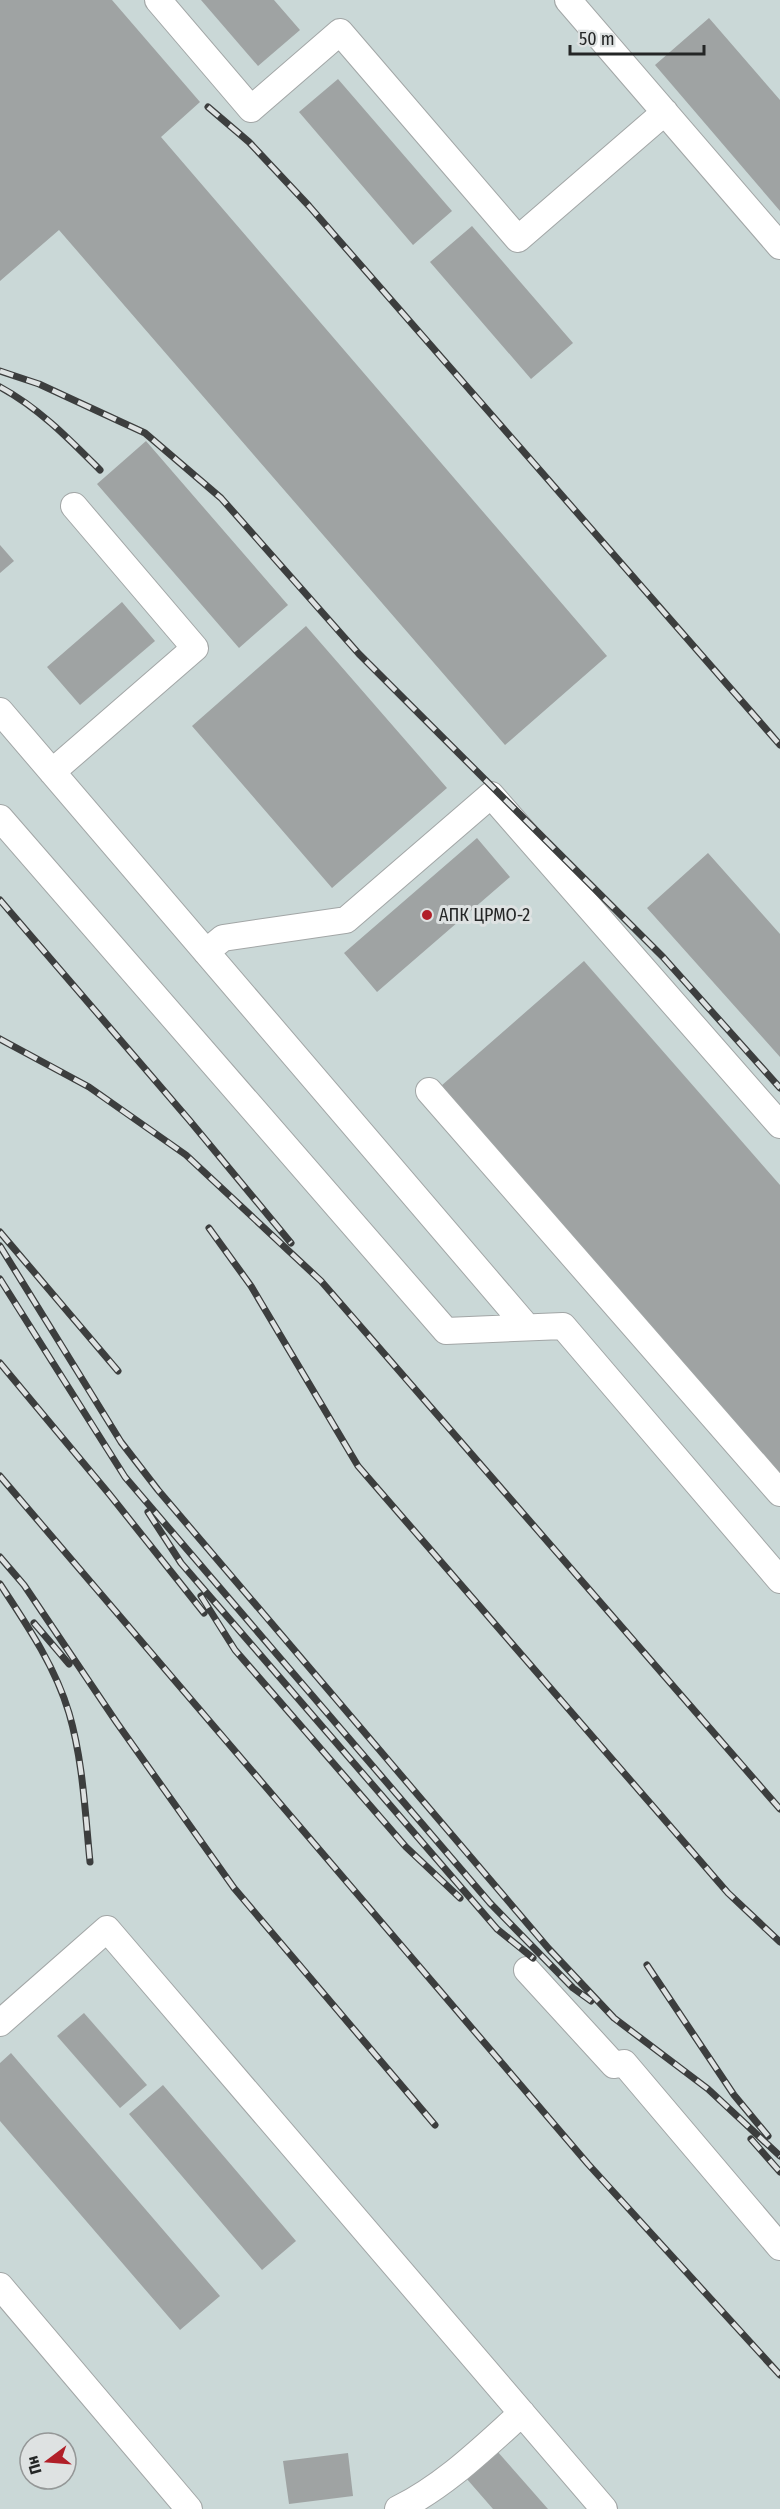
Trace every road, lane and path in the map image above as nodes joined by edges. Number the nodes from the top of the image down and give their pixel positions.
1 (158, 0) edge
2 (568, 0) edge
3 (665, 112) junction
4 (780, 246) edge
5 (74, 506) dead end
6 (0, 711) edge
7 (52, 772) junction
8 (0, 818) edge
9 (206, 952) junction
10 (429, 1091) dead end
11 (780, 1125) edge
12 (527, 1327) junction
13 (780, 1493) edge
14 (780, 1580) edge
15 (527, 1970) dead end
16 (0, 2023) edge
17 (780, 2247) edge
18 (0, 2286) edge
19 (522, 2414) junction
20 (189, 2509) edge
21 (398, 2509) edge
22 (604, 2509) edge

1 - 3 lane
2 - 3 lane
3 - 4 lane
5 - 7 lane
6 - 7 lane
7 - 9 lane
8 - 12 lane
9 - 11 lane
9 - 12 lane
10 - 13 lane
12 - 14 lane
15 - 17 lane
16 - 19 lane
18 - 20 lane
19 - 21 lane
19 - 22 lane

